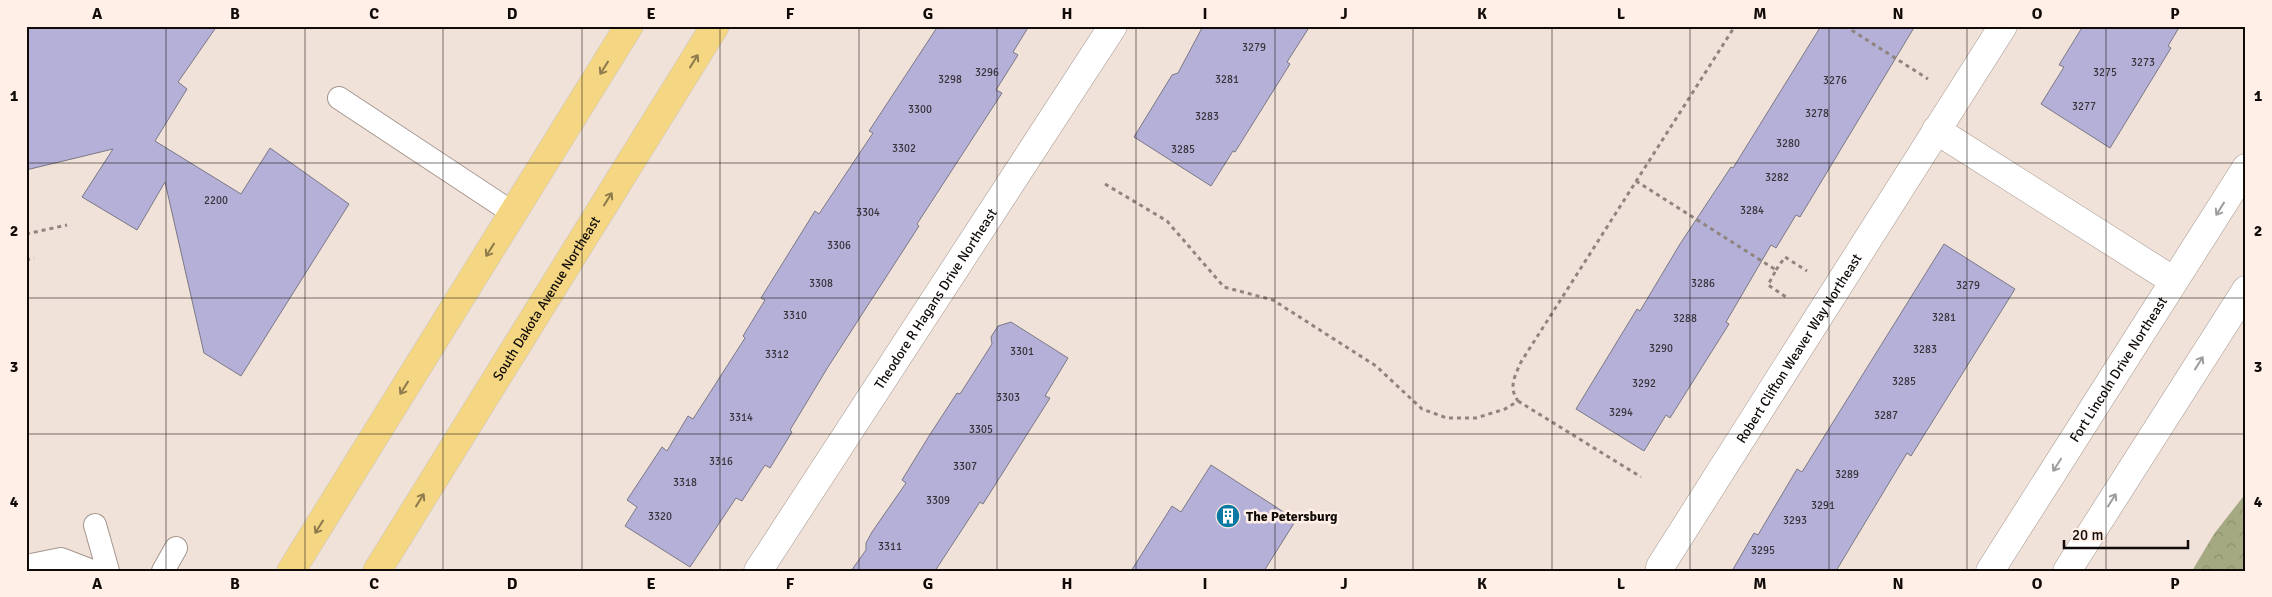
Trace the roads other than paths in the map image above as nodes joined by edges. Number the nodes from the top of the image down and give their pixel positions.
1 (716, 26) edge
2 (1113, 26) edge
3 (2002, 26) edge
4 (621, 29) edge
5 (339, 98) dead end
6 (1936, 130) junction
7 (2246, 168) edge
8 (513, 213) junction
9 (2174, 281) junction
10 (2246, 290) edge
11 (95, 525) dead end
12 (394, 542) junction
13 (176, 548) dead end
14 (26, 566) edge
15 (1660, 567) dead end
16 (92, 571) edge
17 (108, 571) edge
18 (163, 571) edge
19 (291, 571) edge
20 (377, 571) edge
21 (396, 571) edge
22 (758, 571) edge
23 (1990, 571) edge
24 (2067, 571) edge

12 -> 1 main road, South Dakota Avenue Northeast
2 - 22 street, Theodore R Hagans Drive Northeast
3 - 6 street, Robert Clifton Weaver Way Northeast
4 -> 8 main road
5 - 8 lane
6 - 9 street
6 - 15 street, Robert Clifton Weaver Way Northeast
7 -> 9 street, Fort Lincoln Drive Northeast
8 -> 19 main road
9 -> 23 street, Fort Lincoln Drive Northeast
24 -> 10 street
11 - 17 lane
12 - 20 main road, South Dakota Avenue Northeast
12 - 21 main road
13 - 18 lane
14 - 16 lane

